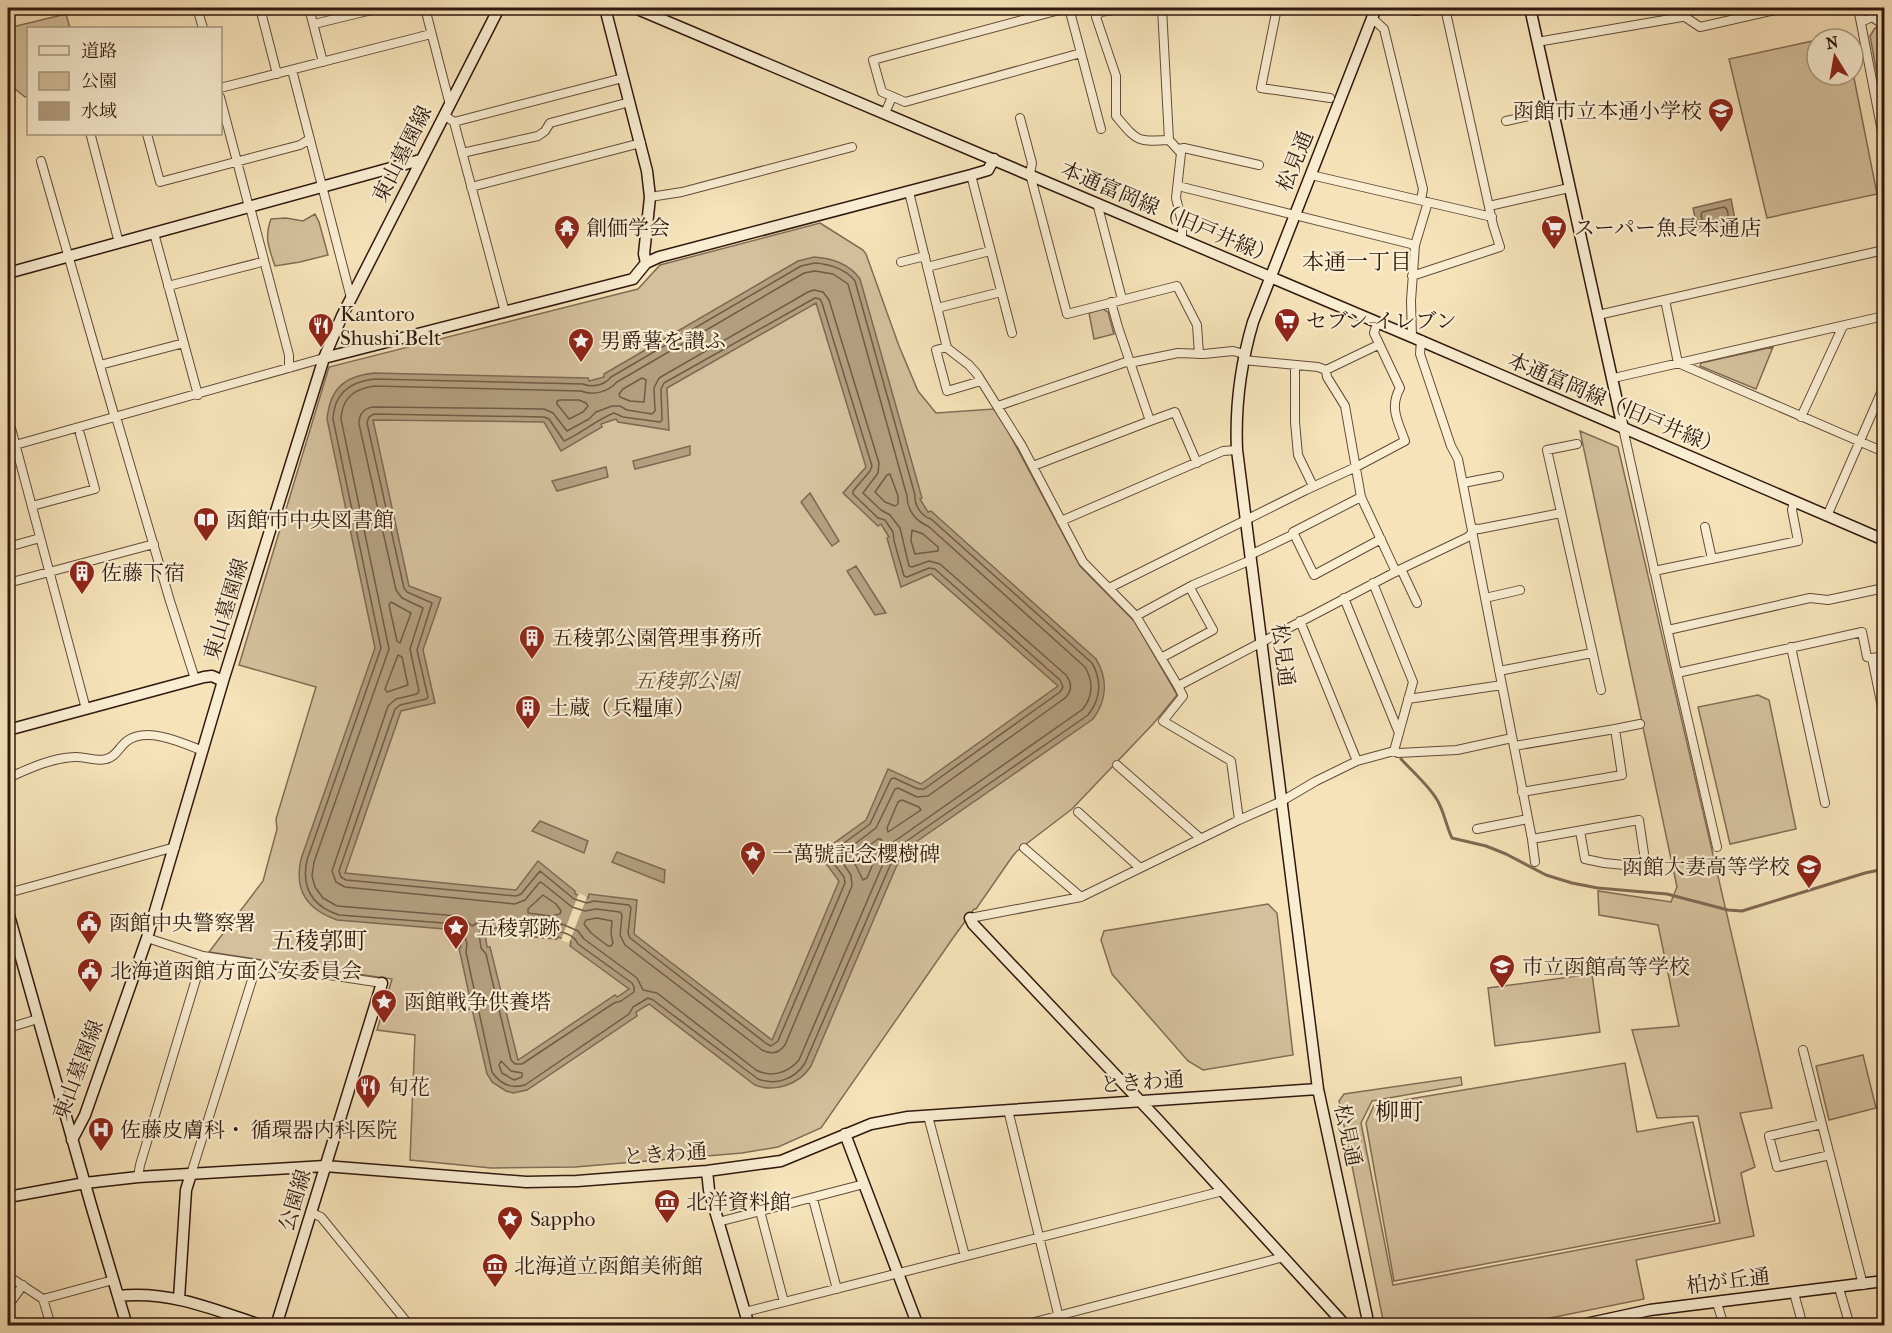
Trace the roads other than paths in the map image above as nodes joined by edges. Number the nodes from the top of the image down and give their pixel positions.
1 (197, 8) edge
2 (260, 8) edge
3 (309, 8) edge
4 (380, 8) edge
5 (425, 8) edge
6 (499, 8) edge
7 (605, 8) edge
8 (635, 8) edge
9 (1068, 8) edge
10 (1125, 8) edge
11 (1162, 8) edge
12 (1277, 8) edge
13 (1397, 8) edge
14 (1433, 8) edge
15 (1445, 8) edge
16 (1530, 8) edge
17 (1680, 8) edge
18 (1784, 8) edge
19 (1857, 8) edge
20 (1878, 8) edge
21 (1099, 10) edge
22 (1374, 13) edge
23 (1682, 17) junction
24 (1872, 17) junction
25 (1861, 22) junction
26 (314, 24) junction
27 (1884, 25) edge
28 (202, 27) edge
29 (431, 34) junction
30 (1537, 42) junction
31 (1082, 53) junction
32 (323, 62) junction
33 (292, 70) junction
34 (277, 74) junction
35 (623, 78) junction
36 (222, 88) edge
37 (892, 97) junction
38 (1330, 98) dead end
39 (630, 102) junction
40 (222, 105) edge
41 (1552, 111) junction
42 (885, 113) junction
43 (450, 114) junction
44 (1020, 118) dead end
45 (1506, 121) dead end
46 (1101, 129) dead end
47 (147, 135) edge
48 (91, 136) dead end
49 (310, 139) junction
50 (1169, 140) junction
51 (1884, 142) edge
52 (641, 143) junction
53 (852, 147) dead end
54 (1178, 149) junction
55 (462, 153) junction
56 (994, 159) junction
57 (420, 160) junction
58 (41, 161) dead end
59 (237, 161) junction
60 (1259, 165) dead end
61 (1030, 174) junction
62 (971, 175) junction
63 (1311, 175) junction
64 (1178, 186) junction
65 (322, 187) junction
66 (471, 187) junction
67 (1569, 188) junction
68 (909, 192) junction
69 (650, 197) junction
70 (1424, 201) junction
71 (1097, 203) junction
72 (1489, 206) junction
73 (250, 207) junction
74 (1294, 215) junction
75 (1492, 217) junction
76 (154, 233) junction
77 (1182, 240) junction
78 (118, 243) junction
79 (1415, 245) junction
80 (1884, 250) edge
81 (990, 251) junction
82 (69, 256) junction
83 (925, 256) junction
84 (901, 262) dead end
85 (258, 263) dead end
86 (646, 263) junction
87 (927, 267) junction
88 (8, 273) edge
89 (1412, 276) junction
90 (1270, 278) junction
91 (168, 286) junction
92 (1001, 292) junction
93 (351, 298) junction
94 (1122, 299) junction
95 (1665, 300) junction
96 (1111, 302) junction
97 (937, 308) junction
98 (505, 312) junction
99 (1598, 315) junction
100 (1884, 316) edge
101 (1377, 323) junction
102 (1843, 326) junction
103 (1012, 333) dead end
104 (1416, 339) junction
105 (184, 343) junction
106 (1378, 345) junction
107 (947, 347) junction
108 (1198, 354) junction
109 (1244, 357) junction
110 (324, 358) junction
111 (1129, 362) junction
112 (1678, 363) junction
113 (100, 365) junction
114 (1295, 365) junction
115 (290, 368) junction
116 (1326, 370) junction
117 (1618, 377) dead end
118 (981, 381) junction
119 (1884, 386) edge
120 (198, 394) junction
121 (998, 406) junction
122 (8, 417) edge
123 (1802, 417) junction
124 (115, 418) junction
125 (1150, 421) junction
126 (1623, 428) junction
127 (80, 434) dead end
128 (1860, 442) junction
129 (1577, 444) dead end
130 (11, 446) edge
131 (1237, 450) junction
132 (1884, 452) edge
133 (1197, 463) junction
134 (1033, 466) junction
135 (1356, 467) junction
136 (1499, 476) dead end
137 (1463, 483) junction
138 (1313, 486) junction
139 (1362, 497) junction
140 (1794, 502) junction
141 (32, 506) junction
142 (1561, 513) junction
143 (1827, 516) junction
144 (1246, 519) junction
145 (1061, 521) junction
146 (1705, 527) dead end
147 (1472, 530) junction
148 (1294, 534) junction
149 (40, 538) junction
150 (1381, 539) junction
151 (1884, 540) edge
152 (154, 543) junction
153 (8, 547) edge
154 (1251, 557) junction
155 (1712, 559) junction
156 (1398, 570) junction
157 (1654, 570) junction
158 (49, 572) junction
159 (8, 583) edge
160 (1373, 583) junction
161 (1108, 588) junction
162 (1190, 588) junction
163 (1884, 588) edge
164 (1521, 591) dead end
165 (1344, 598) junction
166 (1485, 598) junction
167 (1417, 603) dead end
168 (1136, 616) junction
169 (1300, 621) junction
170 (1668, 630) junction
171 (1262, 642) junction
172 (1791, 647) junction
173 (1592, 653) junction
174 (1884, 656) edge
175 (1161, 658) junction
176 (1872, 658) junction
177 (1499, 671) junction
178 (1677, 673) junction
179 (195, 679) junction
180 (224, 681) junction
181 (1502, 685) junction
182 (1178, 686) junction
183 (1601, 690) dead end
184 (1408, 699) junction
185 (87, 709) junction
186 (1884, 717) edge
187 (1640, 724) dead end
188 (1614, 729) junction
189 (8, 730) edge
190 (1399, 733) junction
191 (1513, 742) junction
192 (203, 751) junction
193 (1394, 751) junction
194 (1357, 761) junction
195 (1117, 765) dead end
196 (8, 778) edge
197 (1522, 792) junction
198 (1282, 801) junction
199 (1826, 803) dead end
200 (1078, 812) dead end
201 (1528, 819) junction
202 (1239, 820) junction
203 (1477, 829) dead end
204 (1580, 831) junction
205 (1200, 838) junction
206 (1532, 839) junction
207 (175, 847) junction
208 (1024, 848) dead end
209 (1717, 848) dead end
210 (1535, 862) dead end
211 (1140, 868) junction
212 (8, 893) edge
213 (1081, 897) junction
214 (8, 912) edge
215 (970, 918) joint
216 (147, 938) junction
217 (203, 956) junction
218 (257, 964) junction
219 (382, 983) joint
220 (38, 1019) junction
221 (8, 1028) edge
222 (1803, 1050) dead end
223 (1318, 1089) junction
224 (1882, 1092) dead end
225 (1140, 1102) junction
226 (1884, 1102) edge
227 (1008, 1110) junction
228 (928, 1116) junction
229 (1822, 1124) junction
230 (845, 1134) junction
231 (72, 1140) junction
232 (1830, 1155) junction
233 (326, 1166) junction
234 (707, 1171) junction
235 (191, 1174) junction
236 (138, 1178) junction
237 (85, 1183) junction
238 (864, 1184) junction
239 (1223, 1191) junction
240 (8, 1197) edge
241 (813, 1198) junction
242 (760, 1211) junction
243 (312, 1213) junction
244 (718, 1222) junction
245 (1039, 1238) junction
246 (965, 1256) junction
247 (1284, 1257) junction
248 (898, 1273) junction
249 (8, 1275) edge
250 (113, 1280) junction
251 (1884, 1281) edge
252 (23, 1285) junction
253 (1863, 1285) junction
254 (1839, 1288) junction
255 (837, 1289) junction
256 (1794, 1293) junction
257 (118, 1296) junction
258 (43, 1299) junction
259 (179, 1299) junction
260 (784, 1302) junction
261 (1717, 1303) junction
262 (8, 1306) edge
263 (745, 1312) junction
264 (1059, 1316) junction
265 (1619, 1321) edge
266 (51, 1326) edge
267 (127, 1326) edge
268 (263, 1326) edge
269 (276, 1326) edge
270 (410, 1326) edge
271 (749, 1326) edge
272 (918, 1326) edge
273 (1019, 1326) edge
274 (1061, 1326) edge
275 (1346, 1326) edge
276 (1369, 1326) edge
277 (1576, 1326) edge
278 (1724, 1326) edge
279 (1803, 1326) edge
280 (1850, 1326) edge

1 - 28 street
2 - 34 street
3 - 26 street
4 - 26 street
5 - 29 street
6 - 43 street, 東山墓園線
7 - 35 street
8 - 42 street, 本通富岡線（旧戸井線）
9 - 31 street
9 - 37 street
10 - 21 street
11 - 50 street
12 - 38 street
13 - 14 street
15 - 72 street
16 - 30 street
17 - 23 street
18 - 23 street
19 - 25 street
20 - 24 street
21 - 50 street
22 - 63 street, 松見通
22 - 70 street
23 - 30 street
24 - 25 street
24 - 27 street
25 - 51 street
26 - 32 street
29 - 32 street
29 - 43 street
30 - 41 street
31 - 37 street
31 - 46 street
32 - 33 street
33 - 34 street
33 - 49 street
34 - 36 street
35 - 39 street
35 - 43 street
37 - 42 street
39 - 52 street
39 - 55 street
40 - 59 street
41 - 45 street
41 - 67 street
42 - 56 street, 本通富岡線（旧戸井線）
43 - 55 street
43 - 57 street, 東山墓園線
44 - 61 street
47 - 59 street
48 - 78 street
49 - 59 street
49 - 65 street
50 - 54 street
52 - 66 street
52 - 69 street
53 - 69 street
54 - 60 street
54 - 64 street
55 - 66 street
56 - 61 street, 本通富岡線（旧戸井線）
56 - 62 street
57 - 65 street
57 - 93 street, 東山墓園線
58 - 82 street
59 - 73 street
61 - 71 street, 本通富岡線（旧戸井線）
61 - 96 street
62 - 68 street
62 - 81 street
63 - 70 street
63 - 74 street, 松見通
64 - 74 street
64 - 77 street
65 - 73 street
65 - 93 street
66 - 98 street
67 - 72 street
67 - 99 street
68 - 83 street
68 - 86 street
69 - 86 street
70 - 75 street
70 - 79 street
71 - 77 street, 本通富岡線（旧戸井線）
71 - 94 street
72 - 75 street
73 - 76 street
73 - 115 street
74 - 79 street
74 - 90 street, 松見通
75 - 89 street
76 - 78 street
76 - 91 street
77 - 90 street, 本通富岡線（旧戸井線）
78 - 82 street
79 - 89 street
80 - 95 street
81 - 87 street
81 - 92 street
82 - 88 street
82 - 113 street
83 - 84 street
83 - 87 street
85 - 91 street
86 - 98 street
87 - 97 street
89 - 104 street
90 - 101 street, 本通富岡線（旧戸井線）
90 - 109 street, 松見通
91 - 105 street
92 - 97 street
92 - 103 street
93 - 110 street, 東山墓園線
94 - 96 street
94 - 108 street
95 - 99 street
95 - 112 street
96 - 111 street
97 - 107 street
98 - 110 street
99 - 126 street
100 - 102 street
101 - 104 street, 本通富岡線（旧戸井線）
101 - 106 street
102 - 112 street
102 - 123 street
104 - 126 street, 本通富岡線（旧戸井線）
104 - 137 street
105 - 113 street
105 - 120 street
106 - 116 street
106 - 135 street
107 - 118 street
107 - 118 street
108 - 109 street
108 - 111 street
109 - 114 street
109 - 131 street, 松見通
110 - 115 street
110 - 180 street, 東山墓園線
111 - 121 street
111 - 125 street
112 - 117 street
112 - 123 street
113 - 124 street
114 - 116 street
114 - 138 street
115 - 120 street
116 - 135 street
118 - 121 street
119 - 128 street
120 - 124 street
121 - 134 street
122 - 130 street
123 - 128 street
124 - 130 street
124 - 152 street
125 - 133 street
125 - 134 street
126 - 140 street, 本通富岡線（旧戸井線）
126 - 157 street
127 - 141 street
128 - 132 street
128 - 143 street
129 - 142 street
130 - 141 street
131 - 133 street
131 - 144 street, 松見通
133 - 145 street
134 - 145 street
135 - 138 street
135 - 139 street
136 - 137 street
137 - 147 street
138 - 144 street
139 - 148 street
139 - 150 street
140 - 143 street, 本通富岡線（旧戸井線）
140 - 155 street
141 - 149 street
142 - 147 street
142 - 173 street
143 - 151 street, 本通富岡線（旧戸井線）
144 - 154 street, 松見通
144 - 161 street
145 - 161 street
146 - 155 street
147 - 156 street
147 - 166 street
148 - 150 street
148 - 154 street
149 - 153 street
149 - 158 street
150 - 156 street
152 - 158 street
152 - 179 street
154 - 162 street
154 - 171 street, 松見通
155 - 157 street
156 - 160 street
156 - 167 street
157 - 170 street
158 - 159 street
158 - 185 street
160 - 165 street
160 - 184 street
161 - 168 street
162 - 168 street
162 - 175 street
163 - 170 street
164 - 166 street
165 - 169 street
165 - 190 street
166 - 177 street
168 - 175 street
169 - 171 street
169 - 194 street
170 - 178 street
171 - 182 street
171 - 198 street, 松見通
172 - 176 street
172 - 178 street
172 - 199 street
173 - 177 street
173 - 183 street
174 - 176 street
175 - 182 street
176 - 186 street
177 - 181 street
178 - 209 street
179 - 180 street
179 - 185 street
180 - 192 street, 東山墓園線
181 - 184 street
181 - 191 street
182 - 202 street
184 - 190 street
185 - 189 street
187 - 188 street
188 - 191 street
188 - 197 street
190 - 193 street
191 - 193 street
191 - 197 street
192 - 196 street
192 - 207 street, 東山墓園線
193 - 194 street
194 - 198 street
195 - 205 street
197 - 201 street
198 - 202 street
198 - 223 street, 松見通
200 - 211 street
201 - 203 street
201 - 206 street
202 - 205 street
204 - 204 street
204 - 206 street
205 - 211 street
206 - 210 street
207 - 212 street
207 - 216 street, 東山墓園線
208 - 213 street
211 - 213 street
213 - 215 street
214 - 220 street
215 - 225 street
216 - 217 street
216 - 231 street, 東山墓園線
217 - 218 street
217 - 236 street
218 - 219 street
218 - 235 street
219 - 233 street, 公園線
220 - 221 street
220 - 231 street
222 - 229 street
223 - 225 street, ときわ通
223 - 276 street, 松見通
224 - 226 street
225 - 227 street, ときわ通
225 - 239 street
227 - 228 street, ときわ通
227 - 245 street
228 - 230 street, ときわ通
228 - 246 street
229 - 232 street
229 - 232 street
230 - 234 street, ときわ通
230 - 238 street
231 - 237 street
232 - 253 street
233 - 234 street, ときわ通
233 - 235 street, ときわ通
233 - 243 street, 公園線
234 - 244 street
235 - 236 street, ときわ通
235 - 259 street
236 - 237 street, ときわ通
237 - 240 street, ときわ通
237 - 250 street
238 - 241 street
238 - 248 street
239 - 245 street
239 - 247 street
241 - 242 street
241 - 255 street
242 - 244 street
242 - 260 street
243 - 269 street, 公園線
243 - 270 street
244 - 263 street
245 - 246 street
245 - 264 street
246 - 248 street
247 - 264 street
247 - 275 street
248 - 255 street
248 - 272 street
249 - 252 street
250 - 257 street
250 - 258 street
251 - 253 street, 柏が丘通
252 - 258 street
252 - 262 street
253 - 254 street, 柏が丘通
254 - 256 street, 柏が丘通
254 - 280 street
255 - 260 street
256 - 261 street, 柏が丘通
256 - 279 street
257 - 259 street
257 - 267 street
258 - 266 street
259 - 268 street
260 - 263 street
261 - 265 street, 柏が丘通
261 - 278 street
263 - 271 street
264 - 273 street
264 - 274 street
265 - 277 street, 柏が丘通

